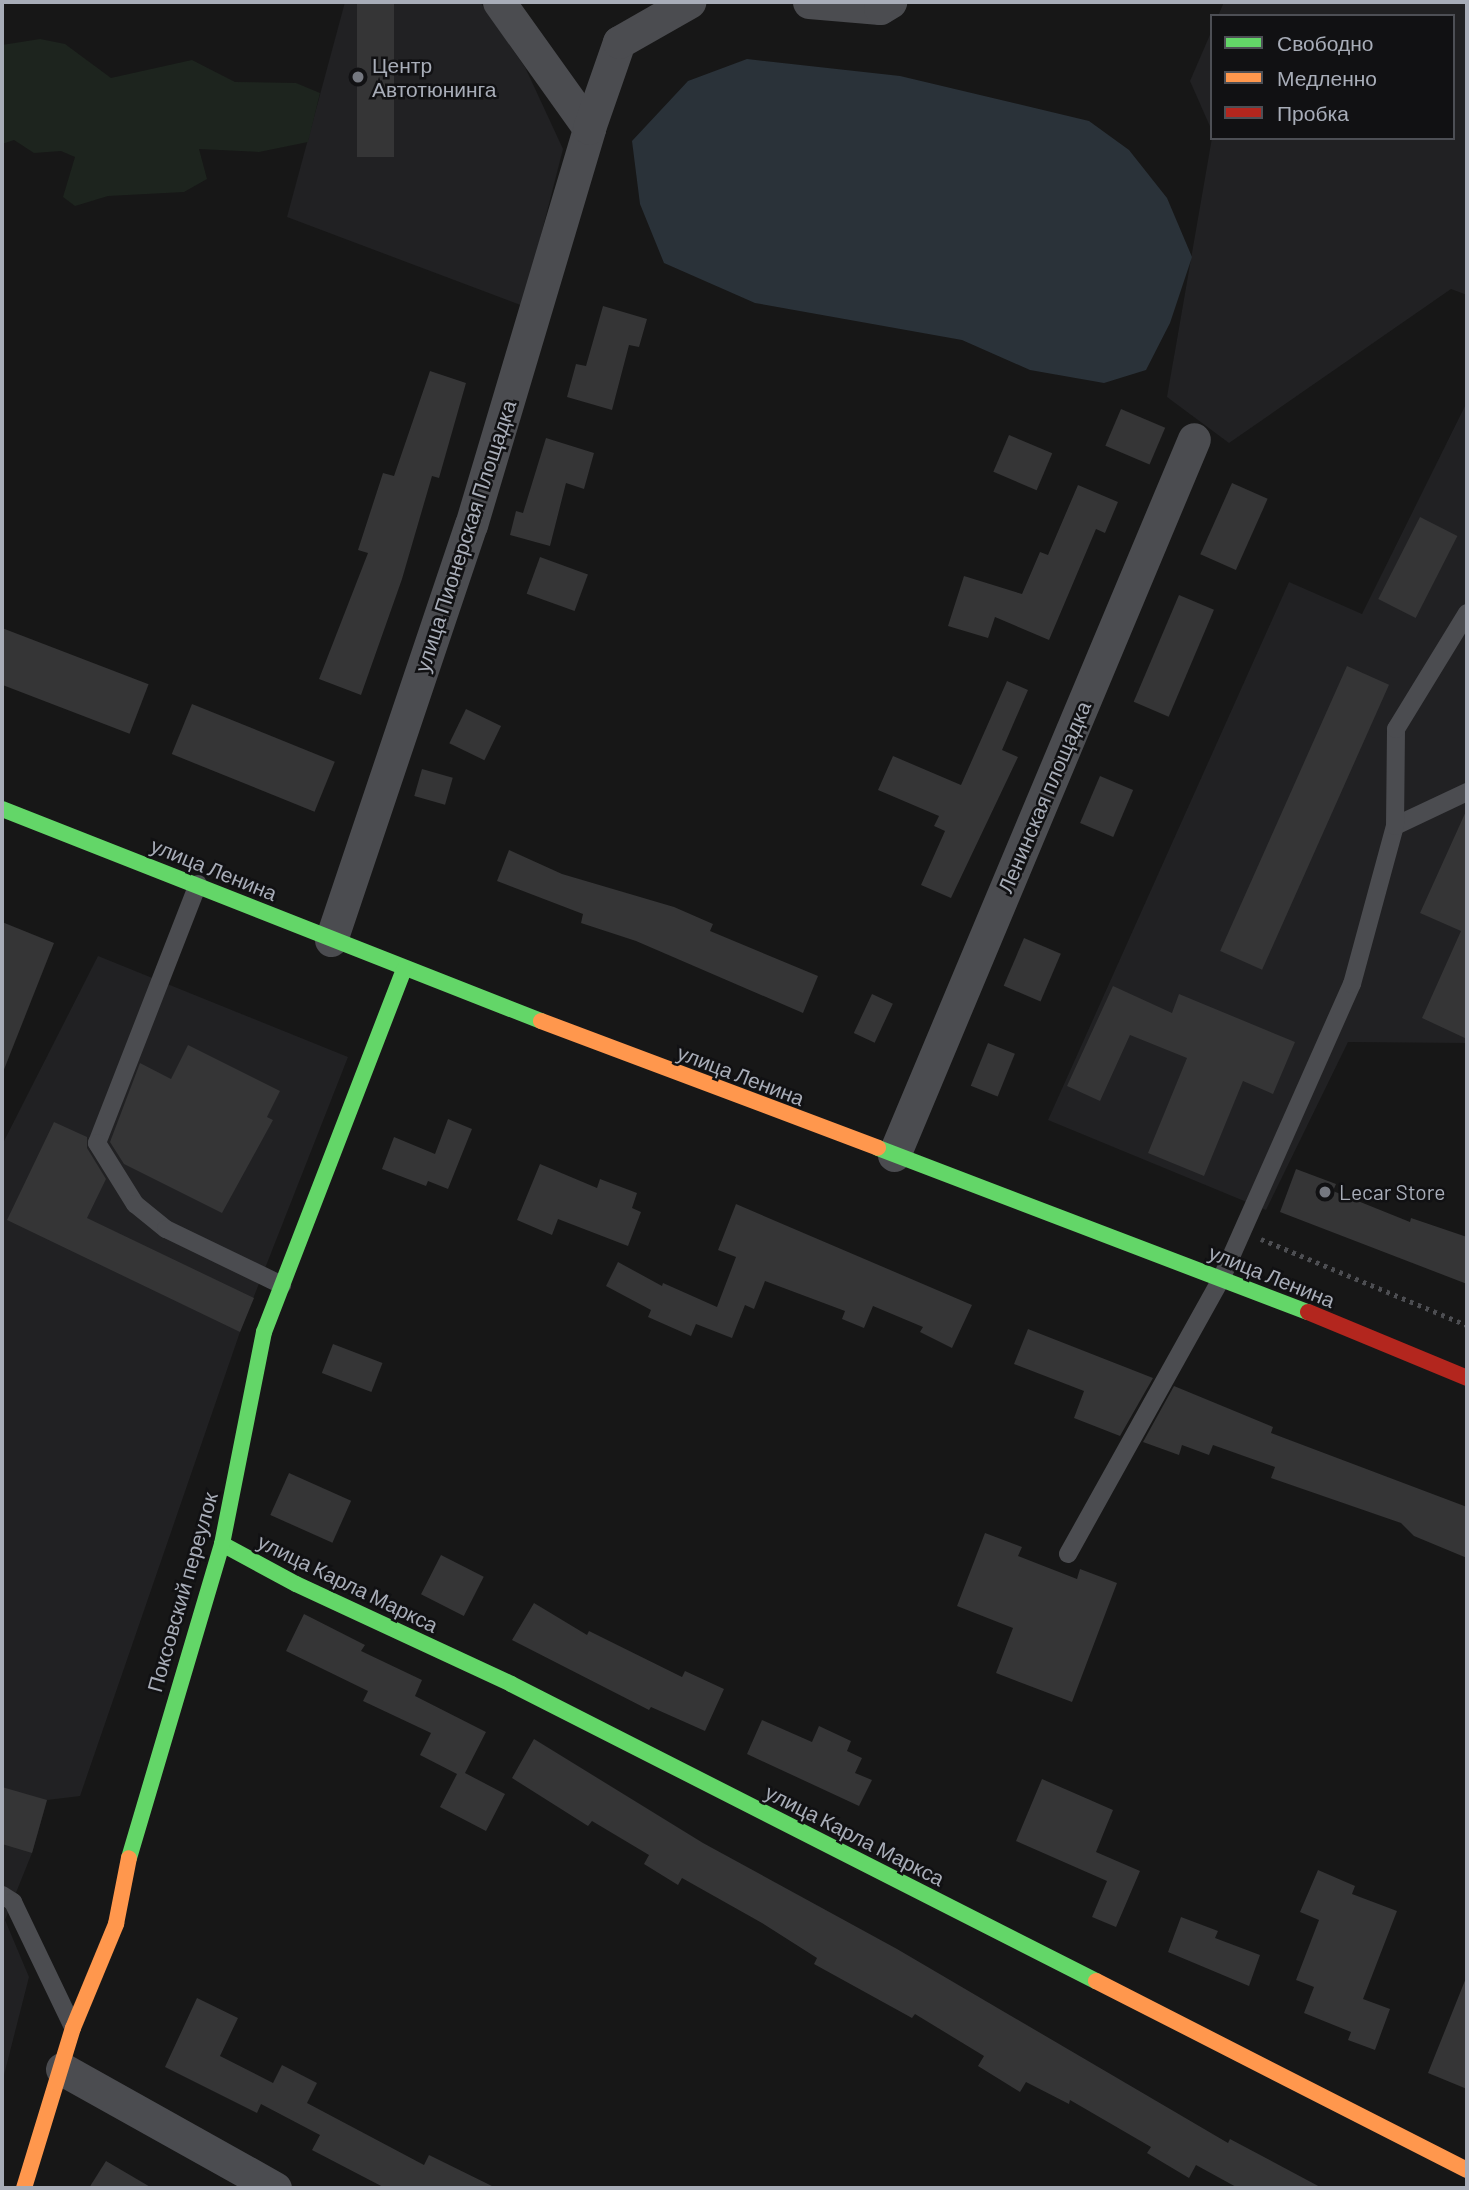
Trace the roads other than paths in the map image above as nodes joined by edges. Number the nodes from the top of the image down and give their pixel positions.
1 (499, 2) edge
2 (689, 2) edge
3 (808, 2) edge
4 (890, 2) edge
5 (589, 128) junction
6 (1194, 439) dead end
7 (1467, 613) edge
8 (1467, 792) edge
9 (2, 809) edge
10 (1395, 826) junction
11 (198, 884) junction
12 (331, 940) junction
13 (404, 971) junction
14 (894, 1156) junction
15 (1222, 1277) junction
16 (282, 1285) junction
17 (1467, 1378) edge
18 (222, 1544) junction
19 (1069, 1554) dead end
20 (2, 1895) edge
21 (73, 2028) junction
22 (62, 2069) junction
23 (1467, 2170) edge
24 (24, 2188) edge
25 (275, 2188) edge

1 - 5 street
2 - 5 street, улица Пионерская Площадка
3 - 4 street
5 - 12 street, улица Пионерская Площадка
6 - 14 street, Ленинская площадка
7 - 10 lane
8 - 10 lane
9 - 11 street, улица Ленина
10 - 15 lane
11 - 12 street, улица Ленина
11 - 16 lane
12 - 13 street, улица Ленина
13 - 14 street, улица Ленина
13 - 16 street, Поксовский переулок
14 - 15 street, улица Ленина
15 - 17 street, улица Ленина
15 - 19 lane
16 - 18 street, Поксовский переулок
18 - 21 street, Поксовский переулок
18 - 23 street, улица Карла Маркса
20 - 21 lane
21 - 22 street, Поксовский переулок
22 - 24 street, Поксовский переулок
22 - 25 street

